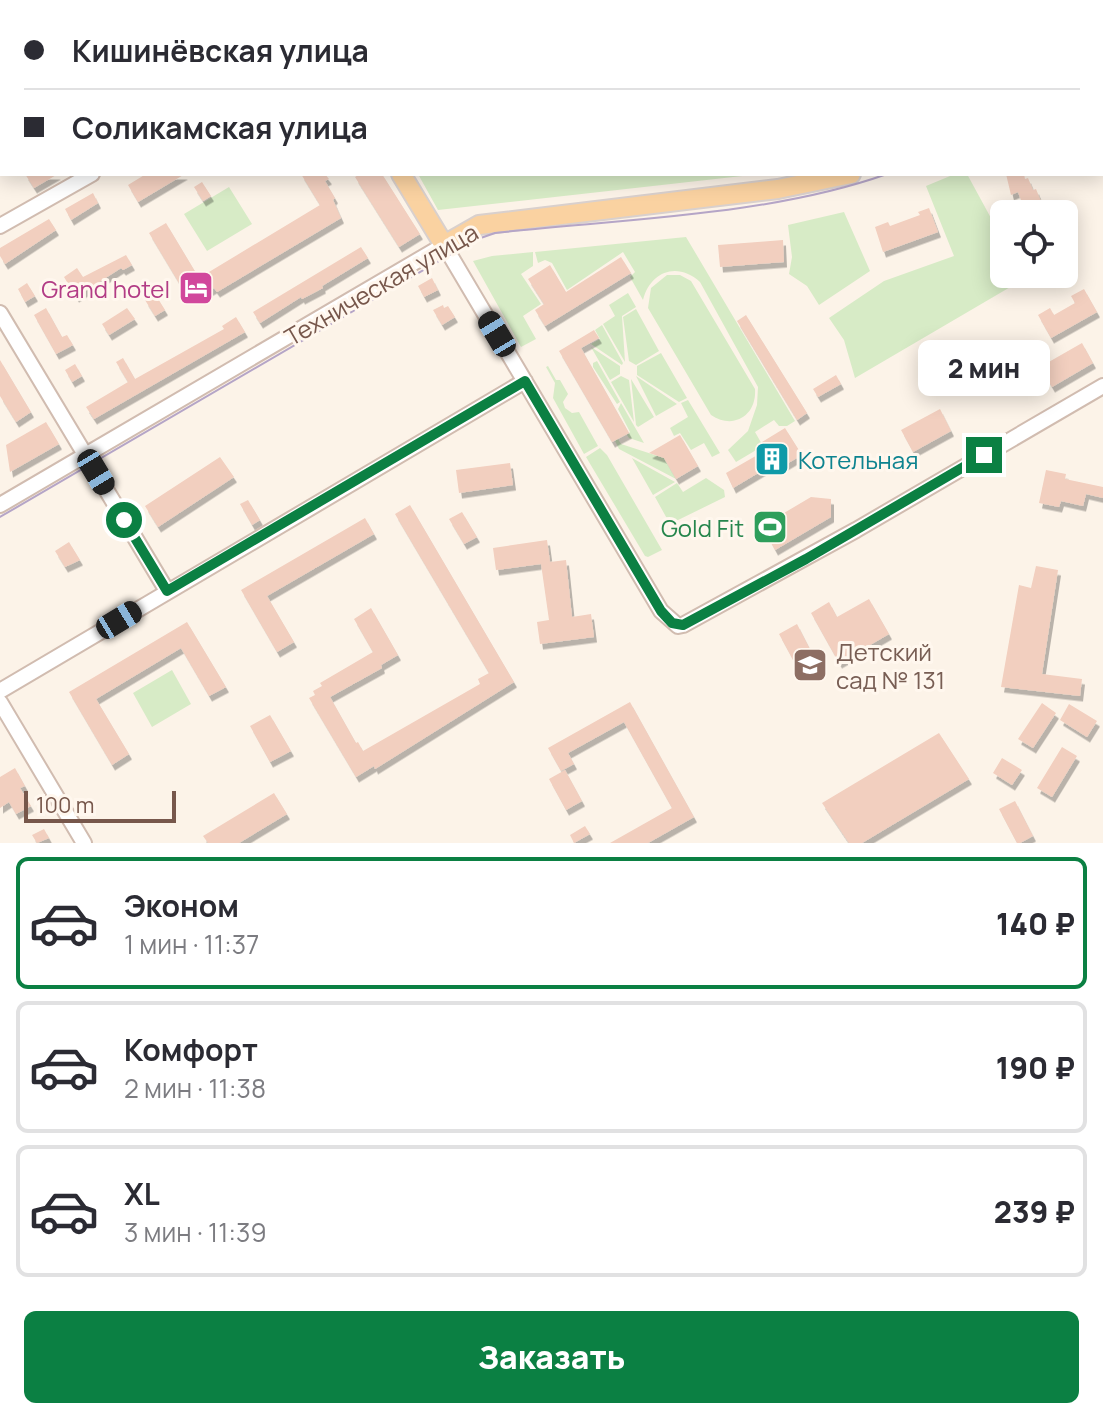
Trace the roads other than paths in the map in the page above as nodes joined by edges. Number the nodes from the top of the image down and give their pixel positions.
1 (88, 176) edge
2 (402, 176) edge
3 (841, 176) edge
4 (0, 226) edge
5 (444, 245) junction
6 (0, 313) edge
7 (525, 381) junction
8 (1103, 386) edge
9 (85, 456) junction
10 (0, 505) edge
11 (167, 591) junction
12 (0, 691) edge
13 (0, 702) edge
14 (84, 843) edge

1 - 4 street
2 - 5 main road
3 - 5 main road, Техническая улица
5 - 7 street
5 - 9 street, Техническая улица
6 - 9 street
7 - 8 street
7 - 11 street
9 - 10 street, Техническая улица
9 - 11 street
11 - 12 street
13 - 14 street

